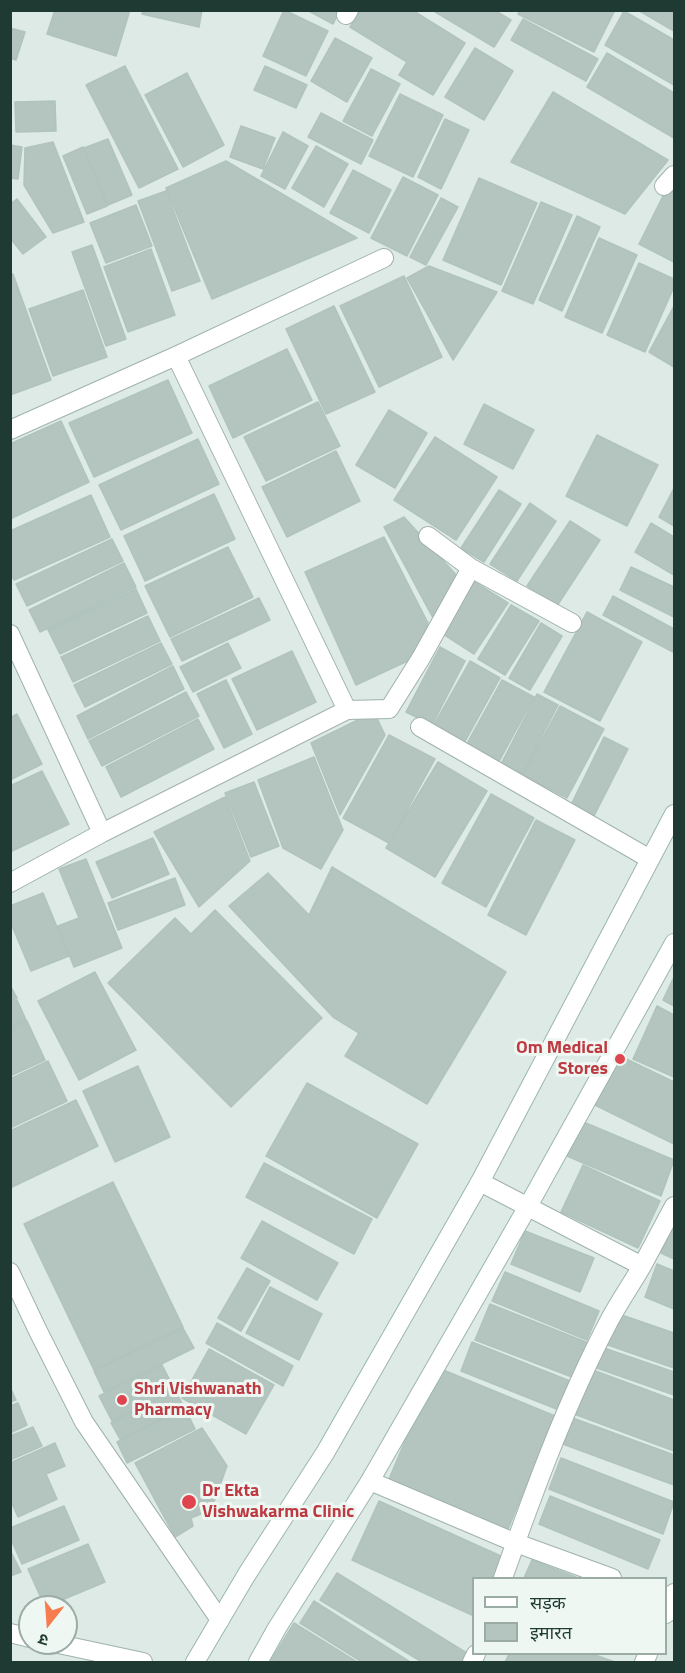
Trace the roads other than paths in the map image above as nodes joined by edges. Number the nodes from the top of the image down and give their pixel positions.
1 (384, 258) dead end
2 (176, 356) junction
3 (10, 430) edge
4 (428, 536) dead end
5 (471, 568) junction
6 (572, 623) dead end
7 (10, 634) edge
8 (347, 710) junction
9 (420, 727) dead end
10 (675, 814) edge
11 (102, 833) junction
12 (650, 860) junction
13 (10, 883) edge
14 (675, 943) edge
15 (480, 1182) junction
16 (675, 1206) edge
17 (526, 1208) junction
18 (642, 1266) junction
19 (10, 1272) edge
20 (370, 1481) junction
21 (516, 1543) junction
22 (503, 1577) edge
23 (609, 1577) edge
24 (220, 1620) junction
25 (78, 1648) edge
26 (143, 1662) edge
27 (195, 1662) edge
28 (258, 1662) edge

1 - 2 street
2 - 3 street
2 - 8 street
4 - 5 street
5 - 6 street
5 - 8 street
7 - 11 street
8 - 11 street
9 - 12 street
10 - 12 street
11 - 13 street
12 - 15 street
14 - 17 street
15 - 17 street
15 - 24 street
16 - 18 street
17 - 18 street
17 - 20 street
18 - 21 street
19 - 24 street
20 - 21 street
20 - 28 street
21 - 22 street
21 - 23 street
24 - 27 street
25 - 26 street

